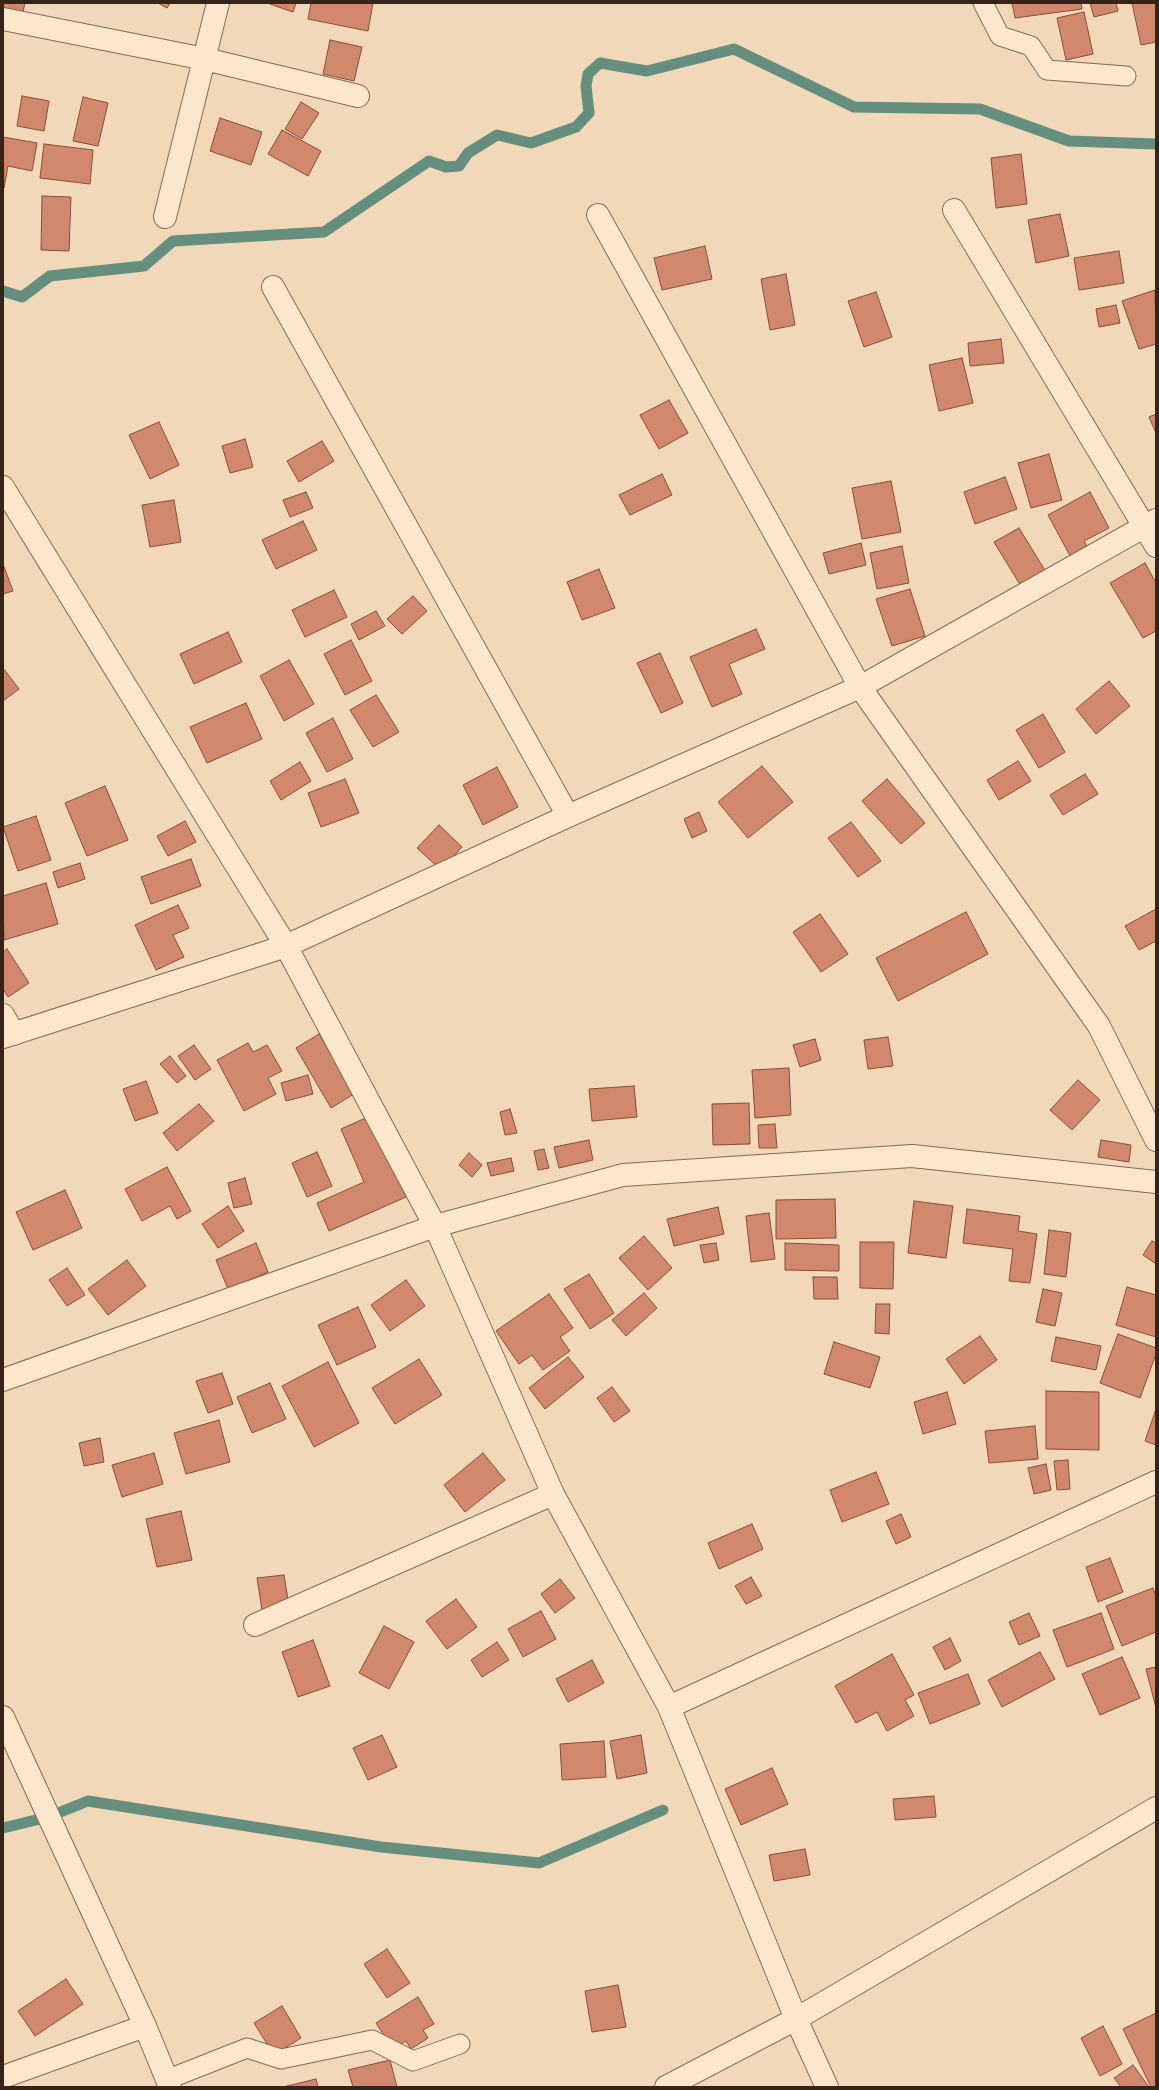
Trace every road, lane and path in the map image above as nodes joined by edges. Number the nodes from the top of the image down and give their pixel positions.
1 (218, 3) edge
2 (983, 3) edge
3 (3, 19) edge
4 (205, 59) junction
5 (1126, 76) dead end
6 (358, 96) dead end
7 (954, 210) dead end
8 (598, 215) dead end
9 (165, 217) dead end
10 (273, 286) dead end
11 (3, 487) edge
12 (1150, 523) edge
13 (1156, 546) edge
14 (860, 687) junction
15 (568, 816) junction
16 (286, 946) junction
17 (3, 1015) edge
18 (8, 1036) edge
19 (1156, 1140) edge
20 (1156, 1182) edge
21 (435, 1226) junction
22 (3, 1380) edge
23 (1156, 1482) edge
24 (553, 1494) junction
25 (255, 1626) dead end
26 (669, 1707) junction
27 (4, 1721) edge
28 (1156, 1808) edge
29 (796, 2019) junction
30 (145, 2026) junction
31 (460, 2044) dead end
32 (3, 2077) edge
33 (168, 2083) edge
34 (666, 2087) edge
35 (827, 2087) edge

1 - 4 street
2 - 5 lane
3 - 4 street
4 - 6 street
4 - 9 street
7 - 12 street
8 - 14 street
10 - 15 street
11 - 16 street
12 - 13 street
12 - 14 street
14 - 15 street
14 - 19 street
15 - 16 street
16 - 18 street
16 - 21 street
17 - 18 street
20 - 21 street
21 - 22 street
21 - 24 street
23 - 26 street
24 - 25 street
24 - 26 street
26 - 29 street
27 - 30 street
28 - 29 street
29 - 34 street
29 - 35 street
30 - 32 street
30 - 33 street
31 - 33 lane

